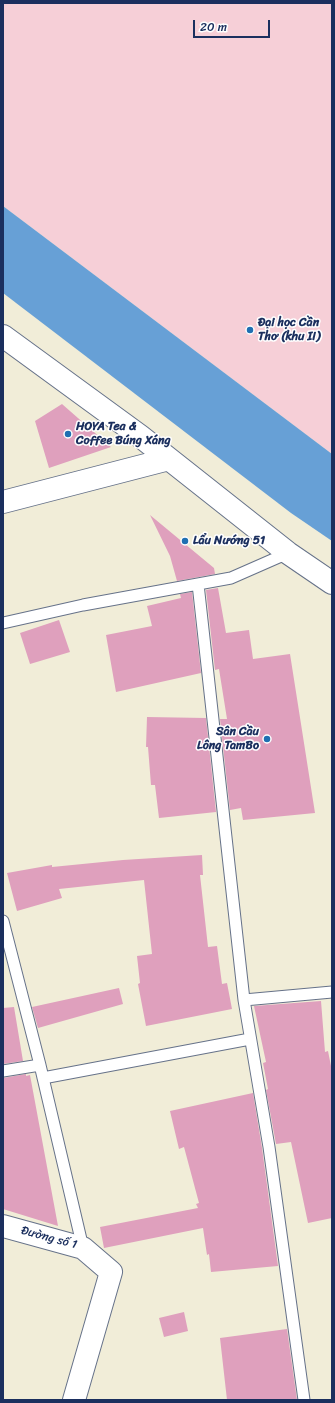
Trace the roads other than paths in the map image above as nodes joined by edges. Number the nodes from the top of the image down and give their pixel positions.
1 (3, 336) edge
2 (169, 459) junction
3 (3, 502) edge
4 (288, 553) junction
5 (332, 583) edge
6 (198, 584) junction
7 (3, 623) edge
8 (3, 921) edge
9 (332, 992) edge
10 (244, 1000) junction
11 (250, 1039) junction
12 (40, 1065) junction
13 (3, 1071) edge
14 (43, 1078) junction
15 (3, 1226) edge
16 (83, 1248) junction
17 (74, 1400) edge
18 (304, 1400) edge

1 - 2 street
2 - 3 street
2 - 4 street
4 - 5 street
4 - 6 lane
6 - 7 lane
6 - 10 lane
8 - 12 lane
9 - 10 lane
10 - 11 lane
11 - 14 lane
11 - 18 lane
12 - 13 lane
12 - 14 lane
14 - 16 lane
15 - 16 street, Đường số 1
16 - 17 street, Đường số 1

